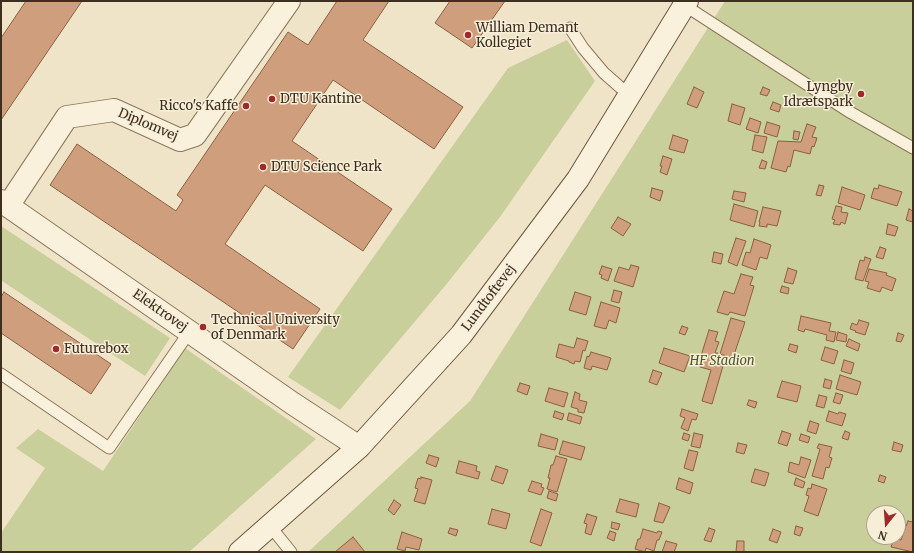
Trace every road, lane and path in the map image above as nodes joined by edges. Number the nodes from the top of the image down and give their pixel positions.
1 (290, 1) edge
2 (685, 3) edge
3 (570, 28) dead end
4 (629, 95) junction
5 (913, 148) edge
6 (5, 203) edge
7 (190, 331) junction
8 (1, 374) edge
9 (359, 447) junction
10 (270, 526) junction
11 (240, 552) edge
12 (291, 552) edge

1 - 6 street, Diplomvej
2 - 4 street, Lundtoftevej
2 - 5 lane
3 - 4 lane
4 - 9 street, Lundtoftevej
6 - 7 street, Elektrovej
7 - 8 lane
7 - 9 street, Elektrovej
9 - 10 street, Lundtoftevej
10 - 11 street, Lundtoftevej
10 - 12 lane

